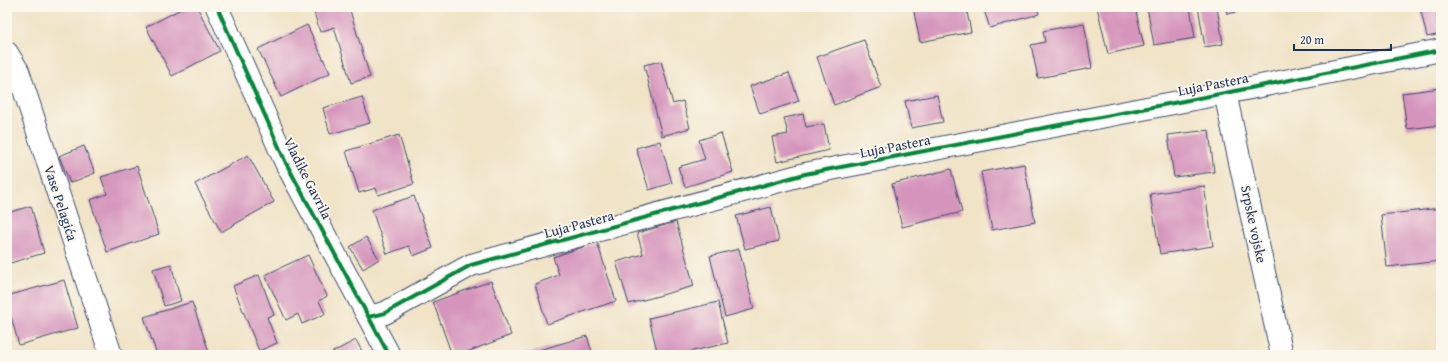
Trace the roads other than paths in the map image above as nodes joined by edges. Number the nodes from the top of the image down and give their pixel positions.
1 (217, 7) edge
2 (1441, 50) edge
3 (7, 52) edge
4 (1225, 93) junction
5 (369, 318) junction
6 (111, 355) edge
7 (389, 355) edge
8 (1282, 355) edge

1 - 5 street, Vladike Gavrila
2 - 4 street, Luja Pastera
3 - 6 street, Vase Pelagića
4 - 5 street, Luja Pastera
4 - 8 street, Srpske vojske
5 - 7 street, Vladike Gavrila

